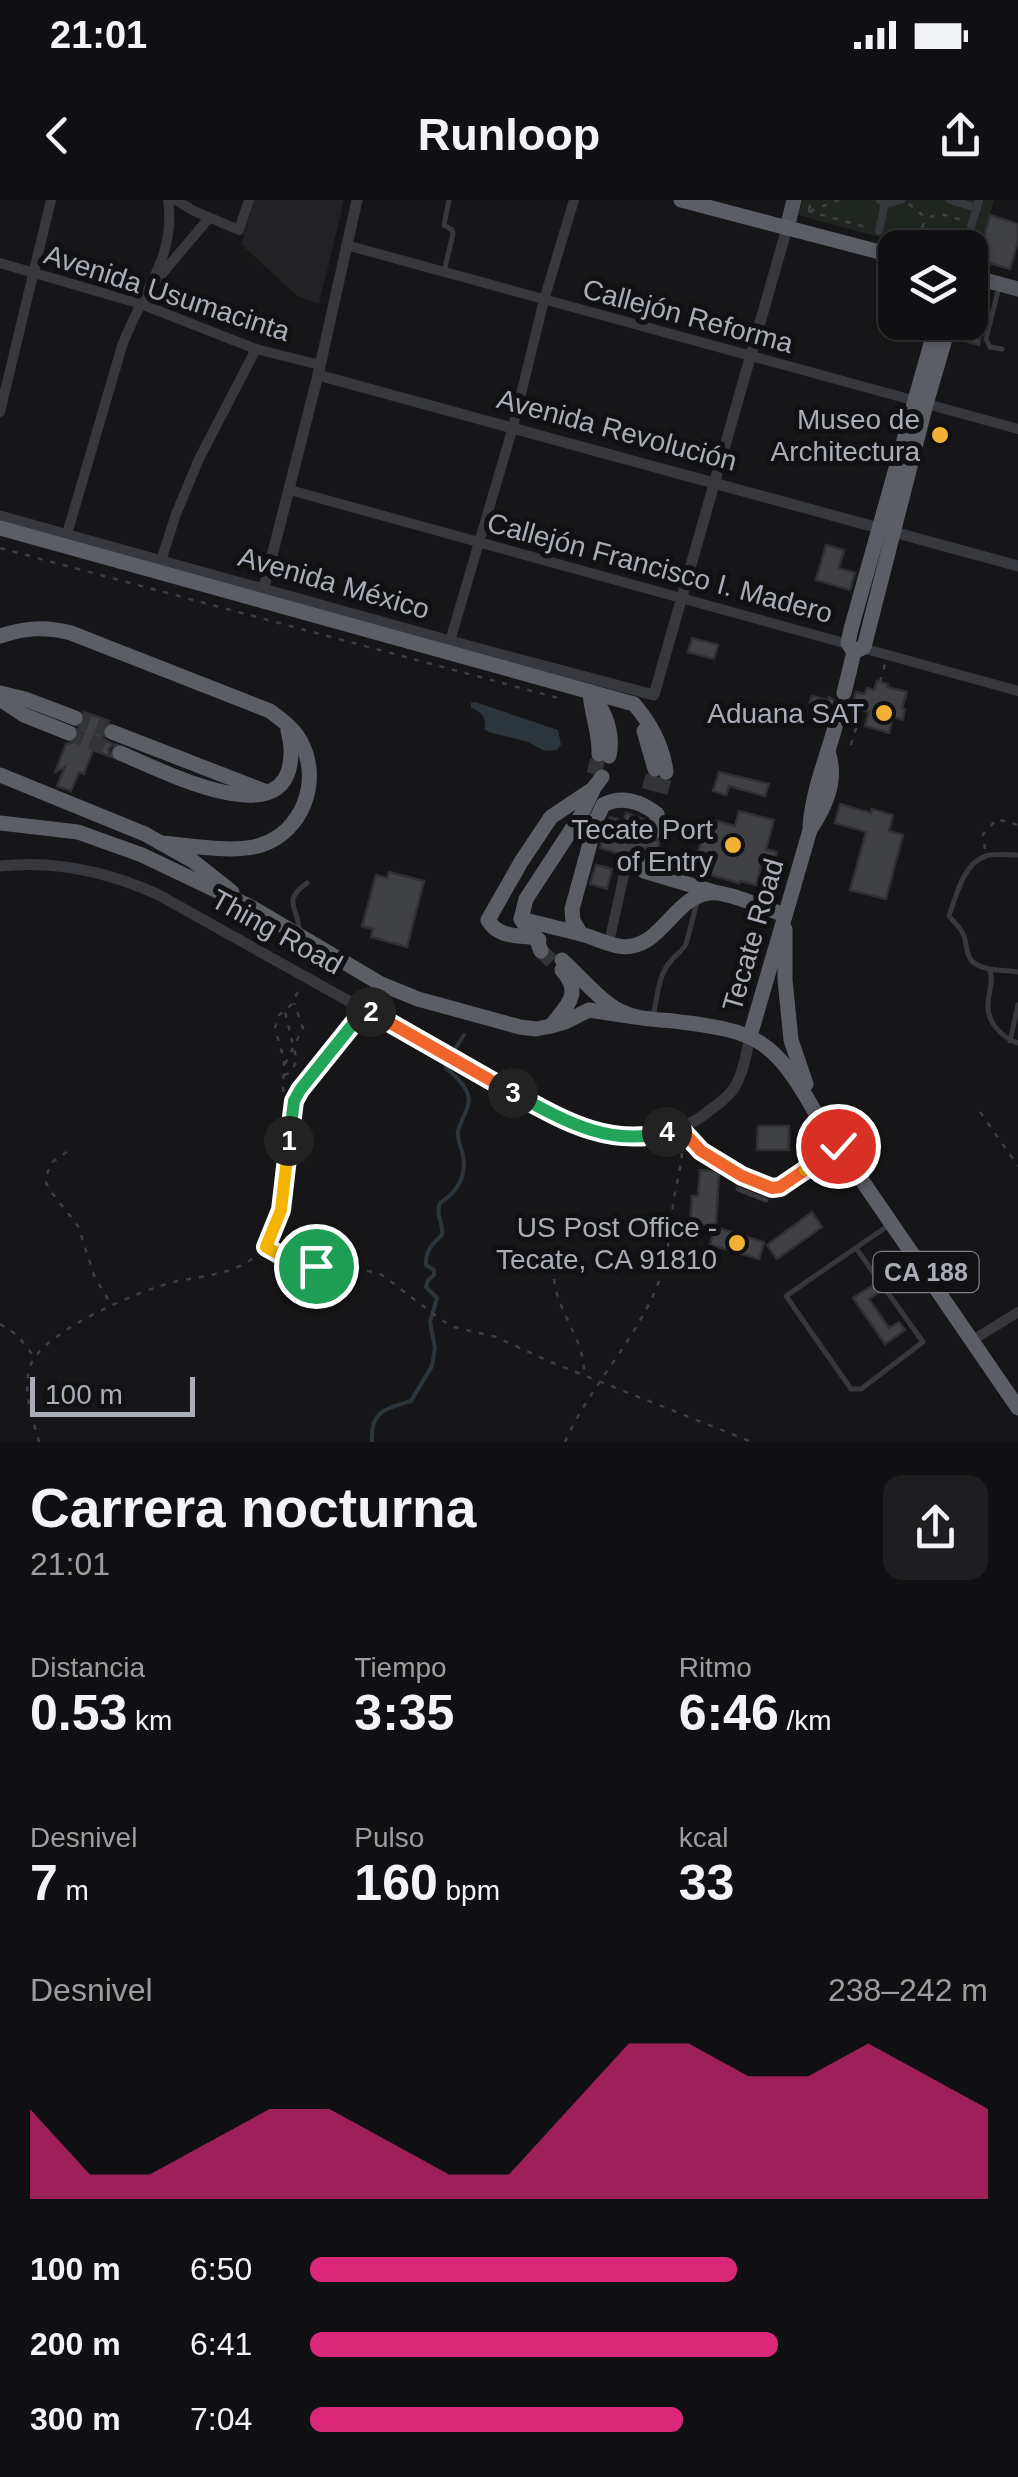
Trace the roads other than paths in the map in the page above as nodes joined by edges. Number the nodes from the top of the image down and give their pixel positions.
1 (51, 200) edge
2 (168, 200) edge
3 (176, 200) edge
4 (249, 200) edge
5 (356, 200) edge
6 (449, 200) edge
7 (574, 200) edge
8 (682, 200) edge
9 (794, 200) edge
10 (902, 200) edge
11 (950, 200) edge
12 (883, 201) edge
13 (978, 204) edge
14 (209, 218) junction
15 (786, 228) junction
16 (879, 230) edge
17 (970, 230) edge
18 (346, 245) junction
19 (878, 252) edge
20 (0, 263) edge
21 (34, 272) junction
22 (444, 272) junction
23 (988, 281) edge
24 (999, 284) junction
25 (152, 286) junction
26 (1018, 289) edge
27 (544, 300) junction
28 (141, 304) junction
29 (933, 340) edge
30 (943, 340) edge
31 (256, 349) junction
32 (1002, 350) dead end
33 (752, 356) junction
34 (318, 370) junction
35 (920, 403) junction
36 (0, 412) edge
37 (513, 427) junction
38 (1018, 430) edge
39 (716, 484) junction
40 (290, 490) junction
41 (0, 516) edge
42 (0, 528) edge
43 (886, 529) junction
44 (67, 534) junction
45 (479, 543) junction
46 (161, 561) junction
47 (1018, 566) edge
48 (262, 595) junction
49 (684, 598) junction
50 (0, 636) edge
51 (450, 641) junction
52 (856, 647) junction
53 (1018, 691) edge
54 (590, 692) junction
55 (844, 693) dead end
56 (0, 696) edge
57 (838, 716) dead end
58 (285, 722) junction
59 (72, 726) tunnel mouth
60 (112, 732) tunnel mouth
61 (120, 753) tunnel mouth
62 (604, 755) tunnel mouth
63 (661, 771) tunnel mouth
64 (0, 776) edge
65 (270, 793) junction
66 (0, 823) edge
67 (657, 830) dead end
68 (161, 843) junction
69 (1018, 855) edge
70 (0, 866) edge
71 (646, 867) joint
72 (307, 883) dead end
73 (718, 893) junction
74 (699, 895) junction
75 (251, 908) junction
76 (785, 916) junction
77 (521, 919) junction
78 (580, 934) junction
79 (297, 936) junction
80 (609, 942) junction
81 (988, 969) junction
82 (1016, 970) edge
83 (1018, 1005) edge
84 (635, 1017) junction
85 (653, 1020) junction
86 (552, 1026) junction
87 (750, 1036) junction
88 (1014, 1042) edge
89 (815, 1112) junction
90 (680, 1128) junction
91 (838, 1146) junction
92 (738, 1189) dead end
93 (766, 1200) dead end
94 (892, 1223) junction
95 (856, 1248) junction
96 (1017, 1311) edge
97 (973, 1340) junction
98 (1018, 1408) edge

1 - 21 street
2 - 25 street
3 - 14 street
4 - 14 street
5 - 18 street
6 - 22 lane
7 - 27 street
8 - 15 highway
9 - 15 main road
10 - 12 street
11 - 13 street
12 - 16 street
13 - 17 street
14 - 25 street
15 - 19 highway
15 - 33 street
18 - 22 street, Callejón Reforma
18 - 34 street
20 - 21 street, Avenida Usumacinta
21 - 28 street, Avenida Usumacinta
21 - 36 street
22 - 27 street, Callejón Reforma
23 - 24 main road
24 - 26 main road
24 - 32 lane
25 - 28 street
27 - 33 street, Callejón Reforma
27 - 37 street
28 - 31 street, Avenida Usumacinta
28 - 44 street
29 - 35 highway
30 - 35 highway
31 - 34 street, Avenida Usumacinta
31 - 46 street
33 - 35 street, Callejón Reforma
33 - 39 street
34 - 37 street, Avenida Revolución
34 - 40 street
35 - 38 street, Callejón Reforma
35 - 43 highway
37 - 39 street, Avenida Revolución
37 - 45 street
39 - 43 street, Avenida Revolución
39 - 49 street
40 - 45 street, Callejón Francisco I. Madero
40 - 48 street
41 - 44 street, Avenida México
42 - 48 highway
43 - 47 street, Avenida Revolución
43 - 52 highway
44 - 46 street, Avenida México
45 - 49 street, Callejón Francisco I. Madero
45 - 51 street
46 - 48 street, Avenida México
48 - 51 street, Avenida México
48 - 54 highway
49 - 51 street, Avenida México
49 - 52 street, Callejón Francisco I. Madero
50 - 58 highway
52 - 53 street, Callejón Francisco I. Madero
52 - 55 highway
54 - 62 highway
54 - 63 highway
56 - 59 highway
57 - 76 highway, Tecate Road / CA 188
58 - 65 highway
58 - 68 highway
60 - 65 highway
61 - 65 highway
64 - 68 highway
66 - 75 highway
67 - 78 highway
68 - 75 highway
69 - 81 lane
70 - 90 street, Thing Road
71 - 73 highway
71 - 80 street
72 - 79 lane
73 - 74 highway
73 - 76 highway
74 - 80 highway
74 - 85 lane
75 - 79 highway
76 - 87 highway, Tecate Road / CA 188
76 - 89 highway, CA 188
77 - 77 highway
77 - 78 highway
78 - 80 highway
79 - 86 highway
81 - 82 lane
81 - 88 lane
83 - 88 lane
84 - 85 highway
84 - 86 highway
84 - 86 highway
85 - 87 highway
87 - 89 highway, Tecate Road / CA 188
87 - 90 street, Thing Road
89 - 91 highway, Tecate Road / CA 188
90 - 91 lane
91 - 94 highway, Tecate Road / CA 188
92 - 93 lane
94 - 95 lane
94 - 97 highway, Tecate Road / CA 188
95 - 95 lane
96 - 97 street
97 - 98 highway, Tecate Road / CA 188

